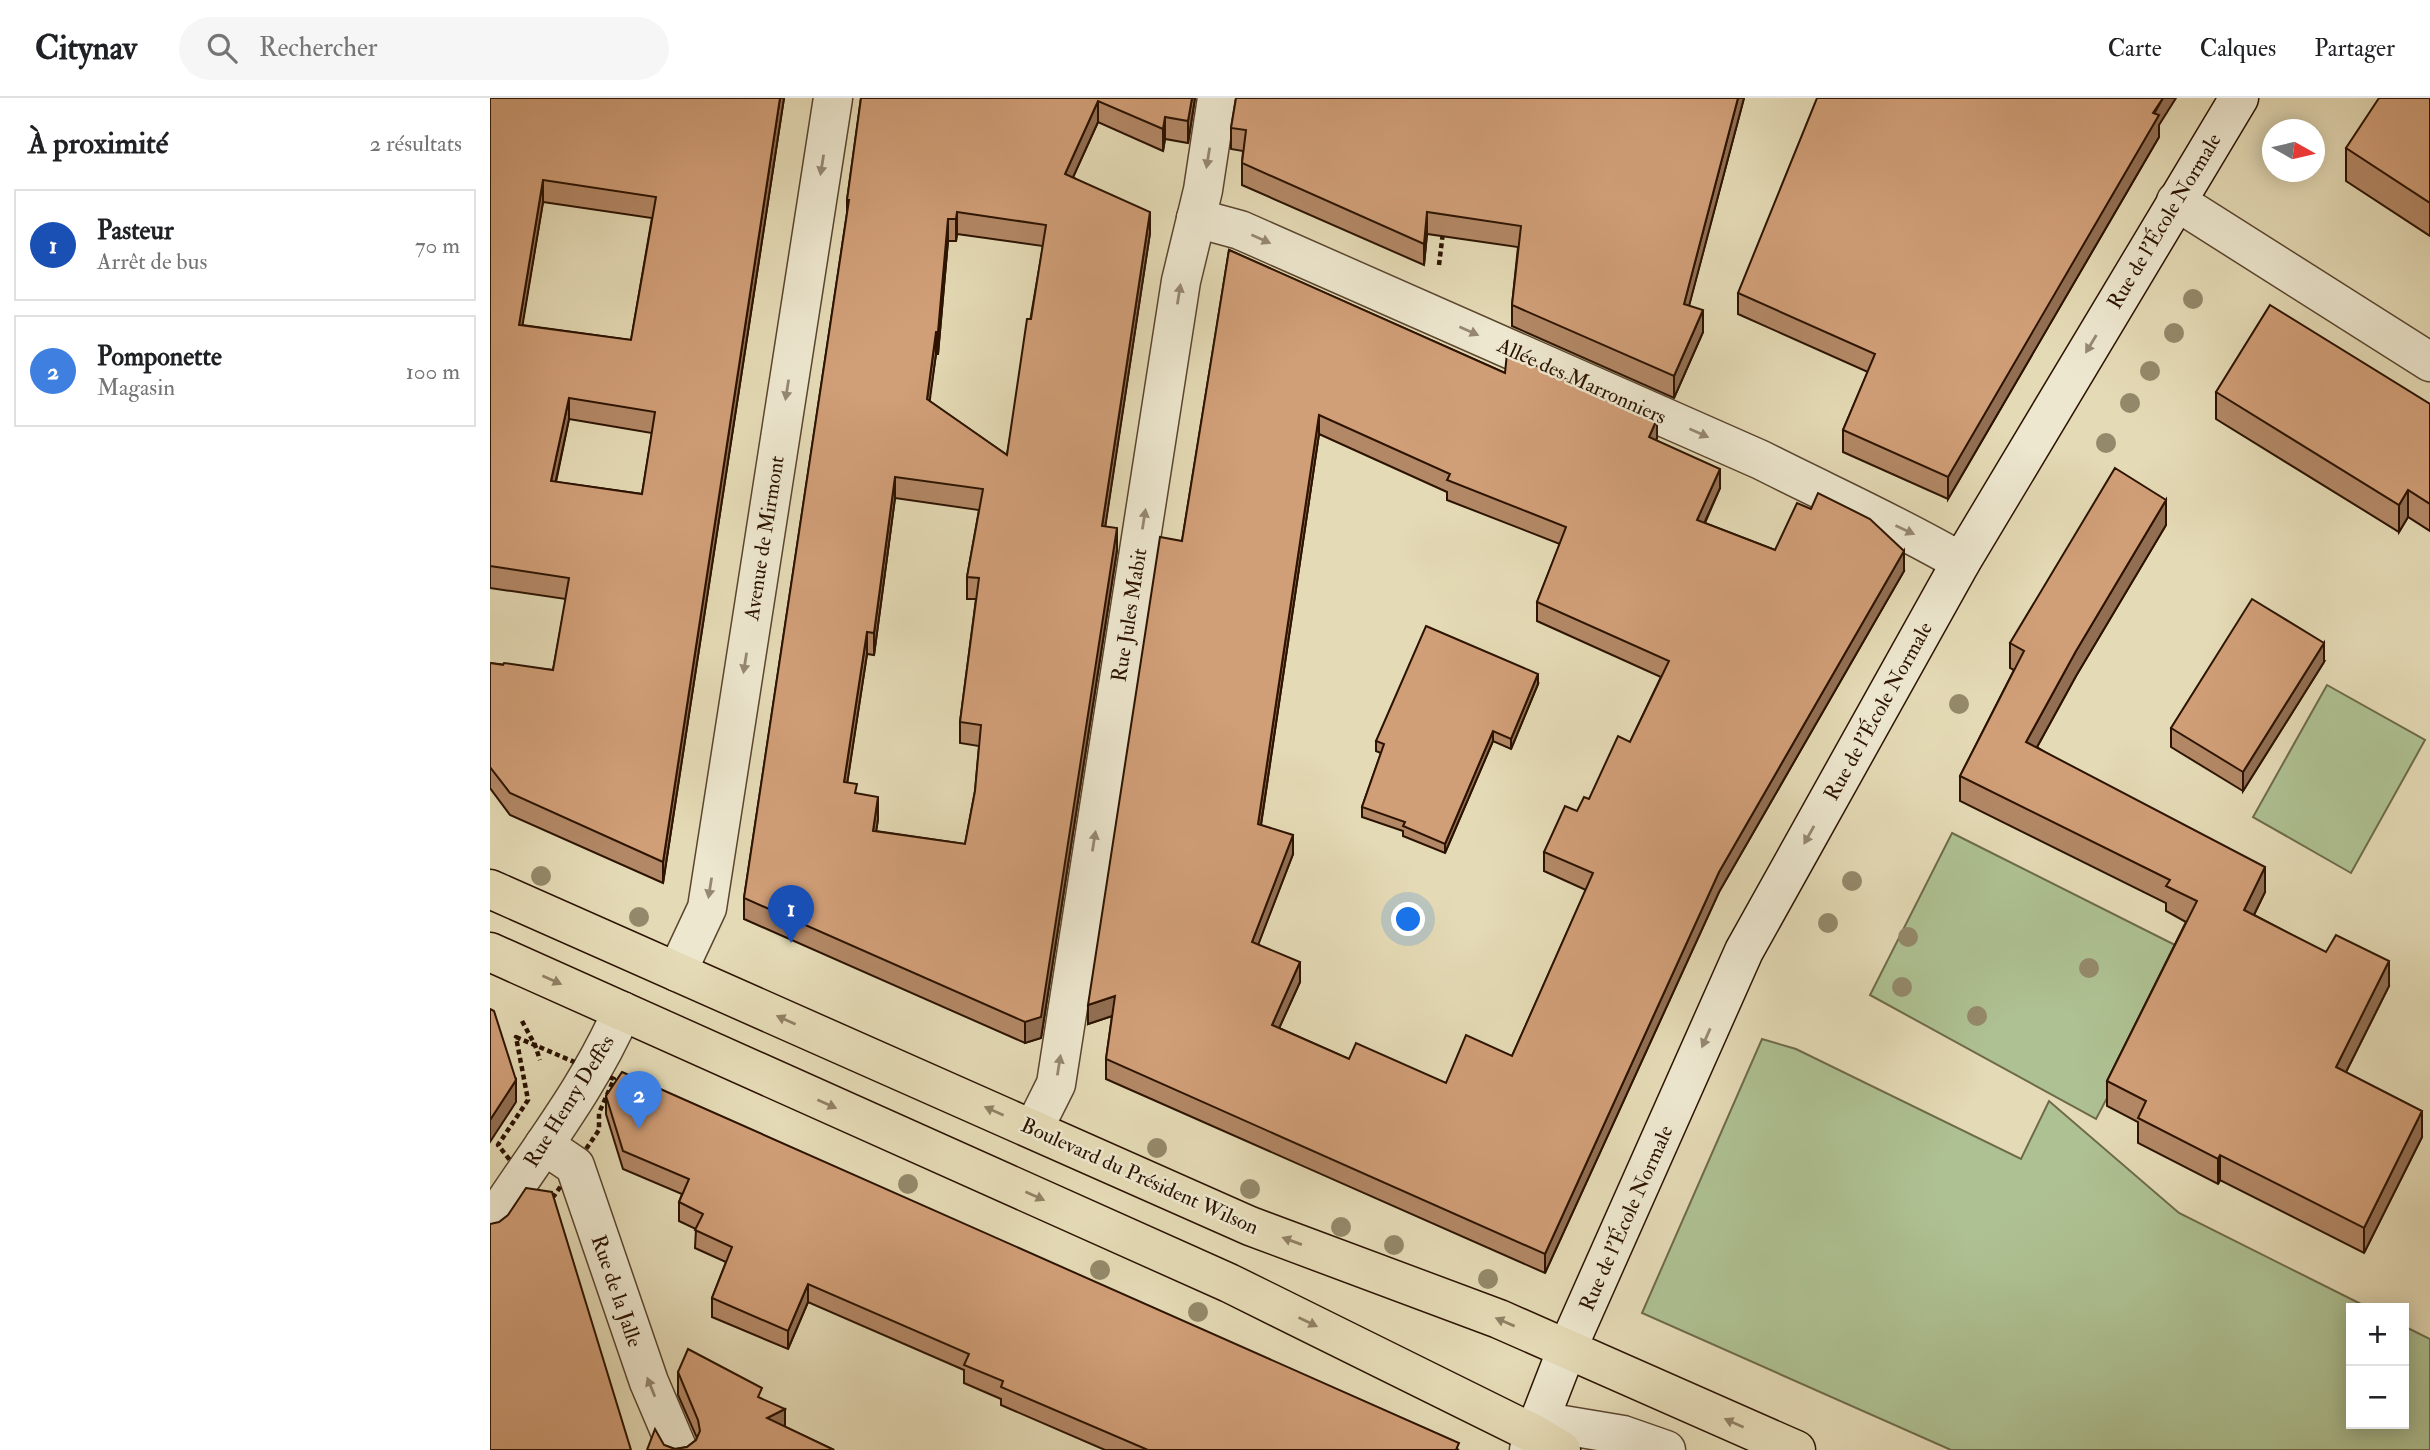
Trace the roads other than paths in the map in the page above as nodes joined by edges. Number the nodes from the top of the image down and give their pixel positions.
1 (832, 98) edge
2 (1217, 98) edge
3 (2239, 98) edge
4 (2176, 201) junction
5 (1196, 218) junction
6 (2430, 362) edge
7 (1961, 562) junction
8 (490, 889) edge
9 (490, 952) edge
10 (677, 972) junction
11 (622, 1011) junction
12 (1034, 1128) junction
13 (544, 1145) junction
14 (490, 1225) edge
15 (1567, 1349) junction
16 (1541, 1445) edge
17 (678, 1450) edge
18 (1666, 1450) edge
19 (1796, 1450) edge

1 -> 10 street, Avenue de Mirmont
2 -> 5 street, Rue Jules Mabit
3 - 4 street, Rue de l'École Normale
4 - 6 street
4 -> 7 street, Rue de l'École Normale
5 -> 7 street, Allée des Marronniers
12 -> 5 street, Rue Jules Mabit
7 -> 15 street, Rue de l'École Normale
8 - 10 main road, Boulevard du Président Wilson
9 -> 11 main road
12 -> 10 main road, Boulevard du Président Wilson
11 - 13 street, Rue Henry Deffès
11 -> 16 main road
15 -> 12 main road, Boulevard du Président Wilson
13 - 14 street, Rue Henry Deffès
17 -> 13 street, Rue de la Jalle
15 - 16 street, Rue de l'École Normale
19 -> 15 main road, Boulevard du Président Wilson
16 - 18 street

